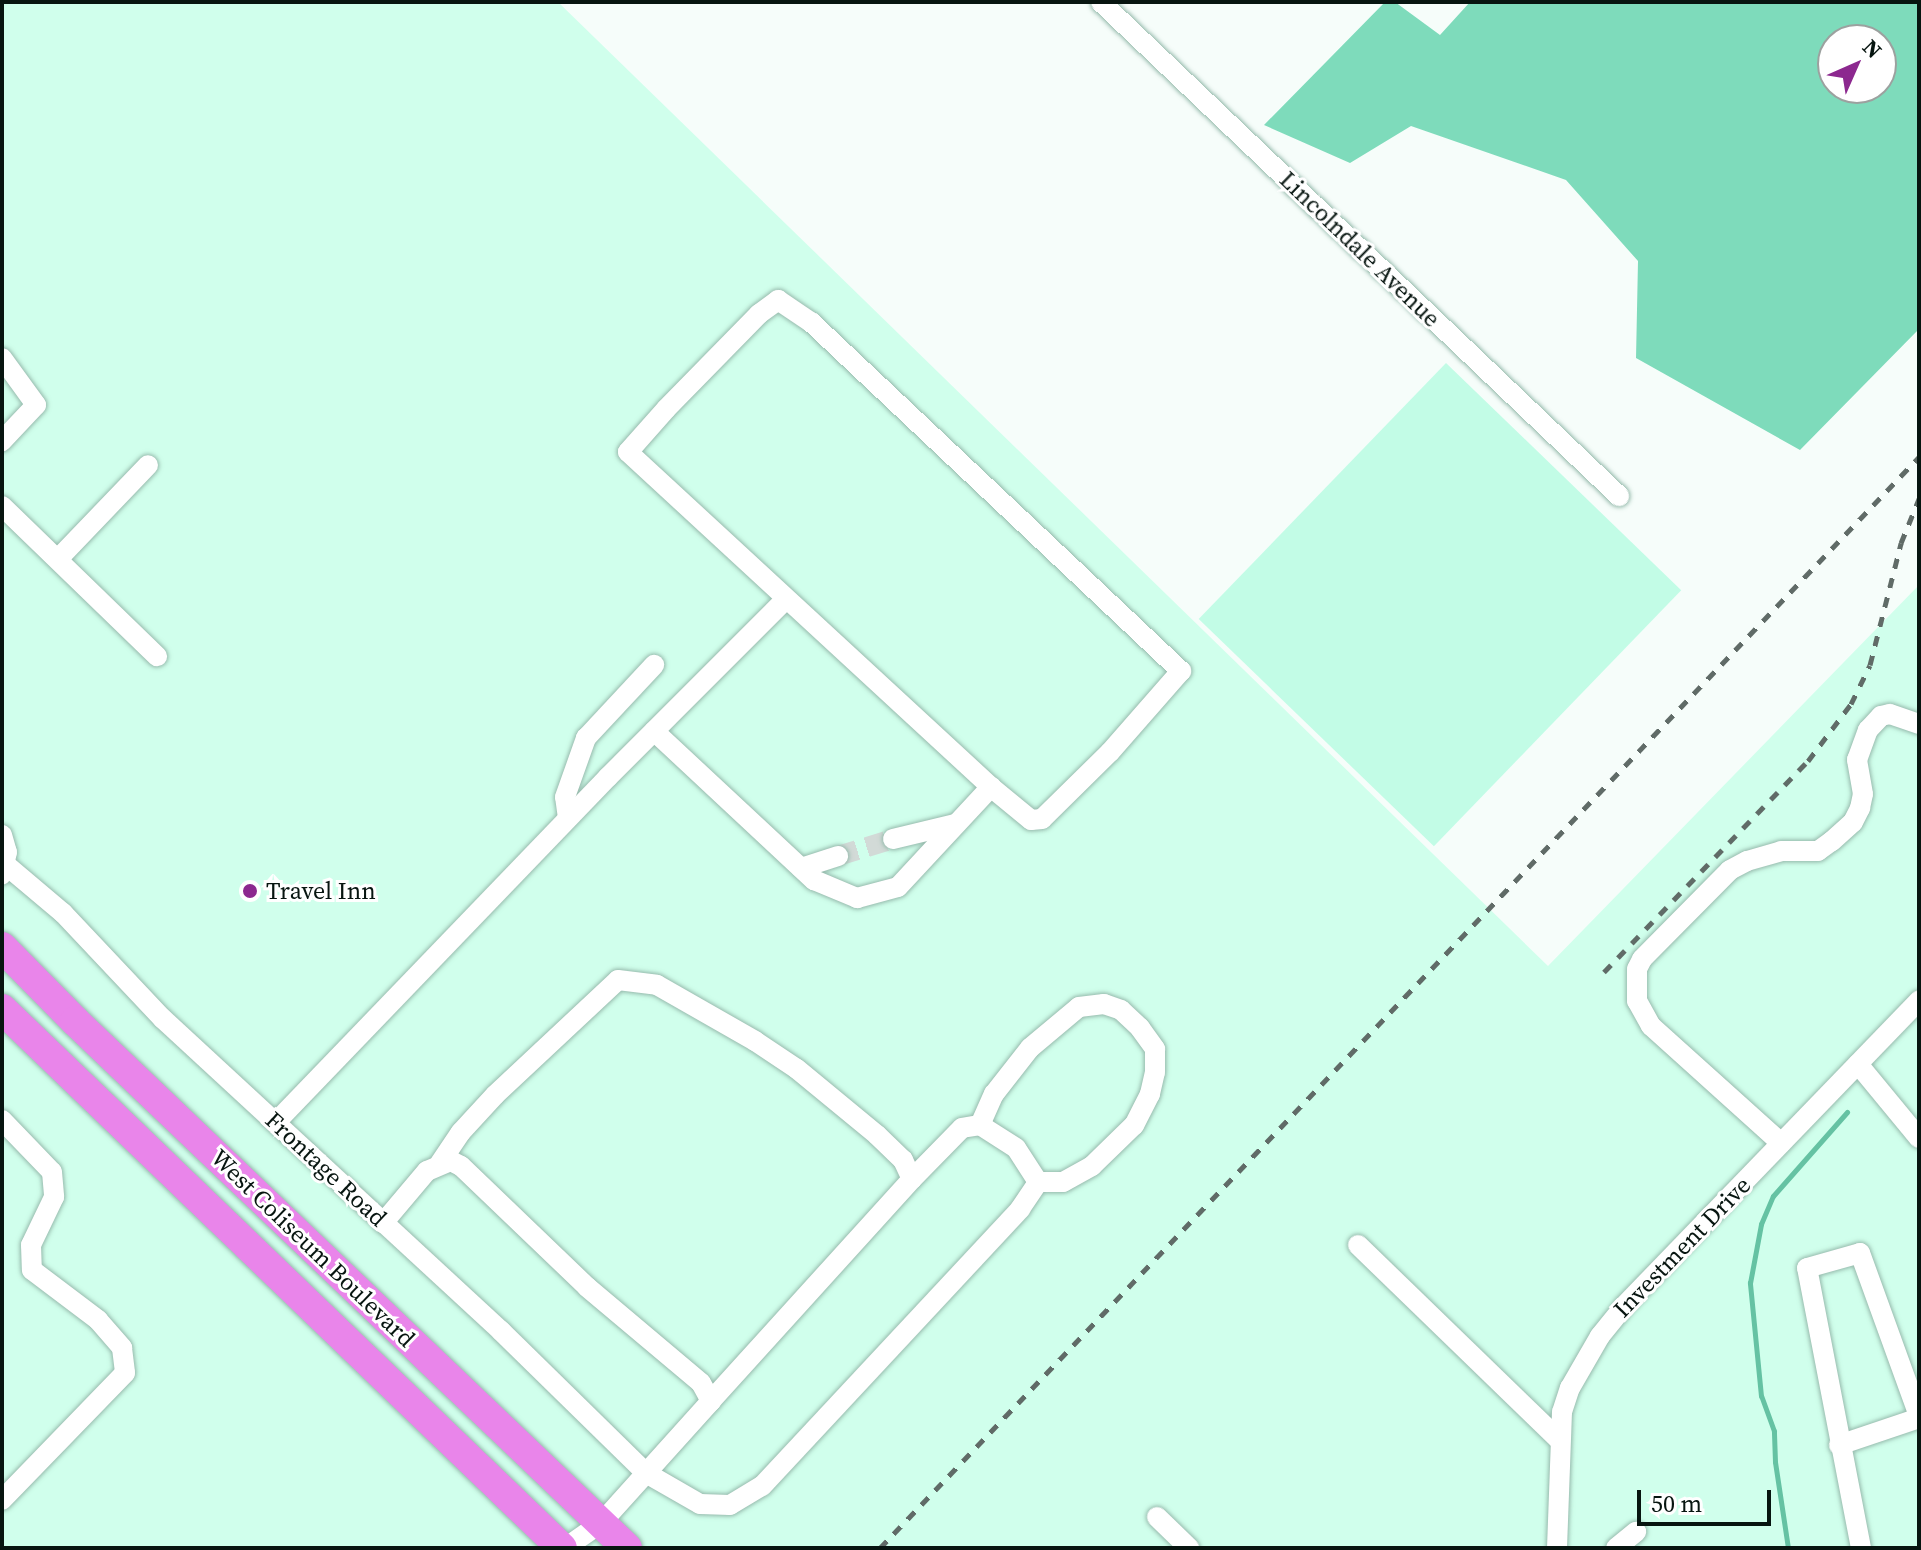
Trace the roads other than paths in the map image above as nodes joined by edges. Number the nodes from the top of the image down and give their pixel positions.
1 (1101, 2) edge
2 (2, 358) edge
3 (2, 441) edge
4 (148, 465) dead end
5 (1619, 496) dead end
6 (2, 506) edge
7 (58, 559) junction
8 (785, 600) junction
9 (157, 656) dead end
10 (654, 665) dead end
11 (1919, 724) edge
12 (654, 731) junction
13 (991, 787) junction
14 (568, 818) junction
15 (956, 824) junction
16 (2, 835) edge
17 (893, 839) tunnel mouth
18 (838, 856) tunnel mouth
19 (801, 868) junction
20 (4, 869) edge
21 (2, 947) edge
22 (1919, 1000) edge
23 (2, 1009) edge
24 (1858, 1064) junction
25 (2, 1120) edge
26 (277, 1121) junction
27 (980, 1125) junction
28 (1919, 1138) edge
29 (1781, 1143) junction
30 (440, 1163) junction
31 (912, 1179) junction
32 (1038, 1182) junction
33 (383, 1223) junction
34 (1358, 1245) dead end
35 (709, 1403) junction
36 (1919, 1417) edge
37 (1560, 1441) junction
38 (1839, 1445) junction
39 (646, 1473) junction
40 (2, 1500) edge
41 (1157, 1517) dead end
42 (601, 1523) junction
43 (1636, 1532) dead end
44 (563, 1548) edge
45 (627, 1548) edge
46 (1189, 1548) edge
47 (1557, 1548) edge
48 (1616, 1548) edge
49 (1861, 1548) edge

1 - 5 street, Lincolndale Avenue
2 - 3 street
4 - 7 street
6 - 7 street
7 - 9 street
8 - 12 street
8 - 13 street
8 - 13 street
10 - 14 street
11 - 29 street
12 - 14 street
12 - 19 street
13 - 15 street
14 - 26 street
15 - 17 street
15 - 19 street
16 - 20 street
18 - 19 street
20 - 26 street, Frontage Road
21 - 42 highway, West Coliseum Boulevard
22 - 24 street, Investment Drive
23 - 44 highway, West Coliseum Boulevard
24 - 28 street
24 - 29 street, Investment Drive
25 - 40 street
26 - 33 street, Frontage Road
27 - 31 street
27 - 32 street
27 - 32 street
29 - 37 street, Investment Drive
30 - 31 street
30 - 33 street
30 - 35 street
31 - 35 street
32 - 39 street, Frontage Road
33 - 39 street, Frontage Road
34 - 37 street
35 - 39 street
36 - 38 street
36 - 38 street
37 - 47 street, Investment Drive
38 - 49 street
39 - 42 street
41 - 46 street
42 - 44 street
42 - 45 highway, West Coliseum Boulevard
43 - 48 street

